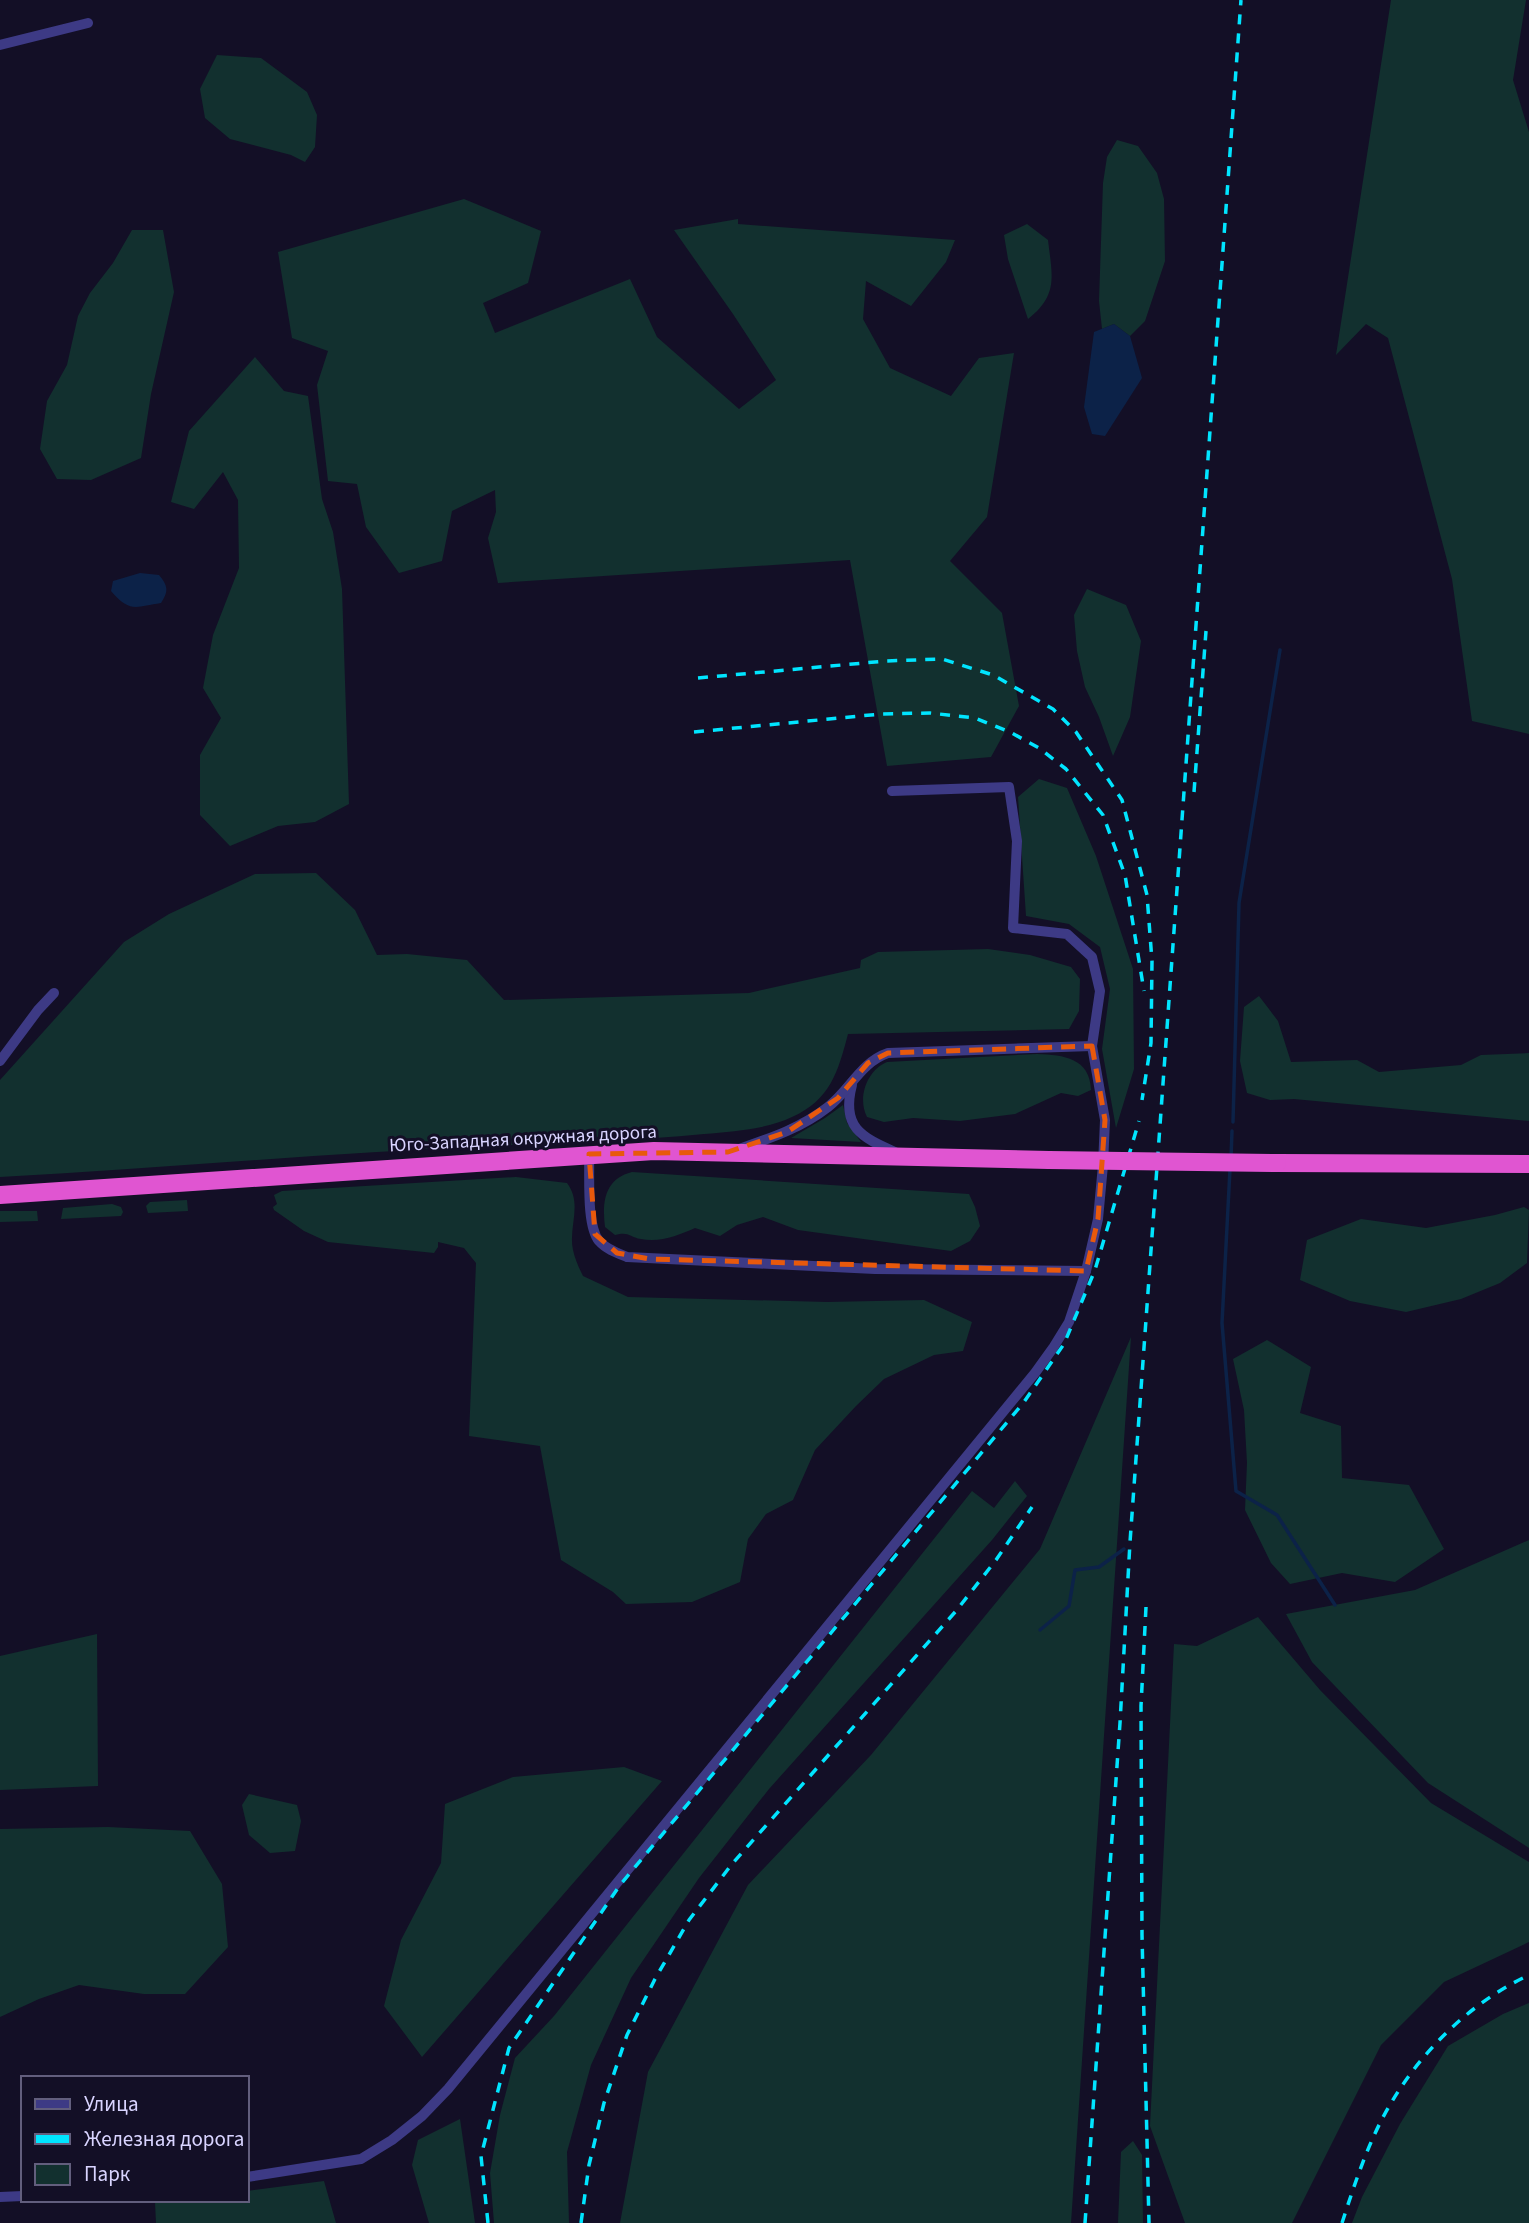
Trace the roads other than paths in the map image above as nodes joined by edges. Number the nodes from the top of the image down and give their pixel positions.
1 (88, 23) dead end
2 (0, 45) edge
3 (892, 791) dead end
4 (54, 993) dead end
5 (1092, 1046) junction
6 (0, 1061) edge
7 (853, 1083) junction
8 (728, 1152) junction
9 (589, 1154) junction
10 (908, 1158) junction
11 (1529, 1164) edge
12 (0, 1195) edge
13 (1086, 1271) junction
14 (248, 2177) edge
15 (21, 2196) edge
16 (0, 2197) edge

1 - 2 street
3 - 5 street
4 - 6 street
5 - 7 street
5 - 13 street
7 - 8 street
7 - 10 street
8 - 9 highway, Юго-Западная окружная дорога
8 - 10 highway, Юго-Западная окружная дорога
9 - 12 highway, Юго-Западная окружная дорога
9 - 13 street
10 - 11 highway, Юго-Западная окружная дорога, bridge
13 - 14 street
15 - 16 street

